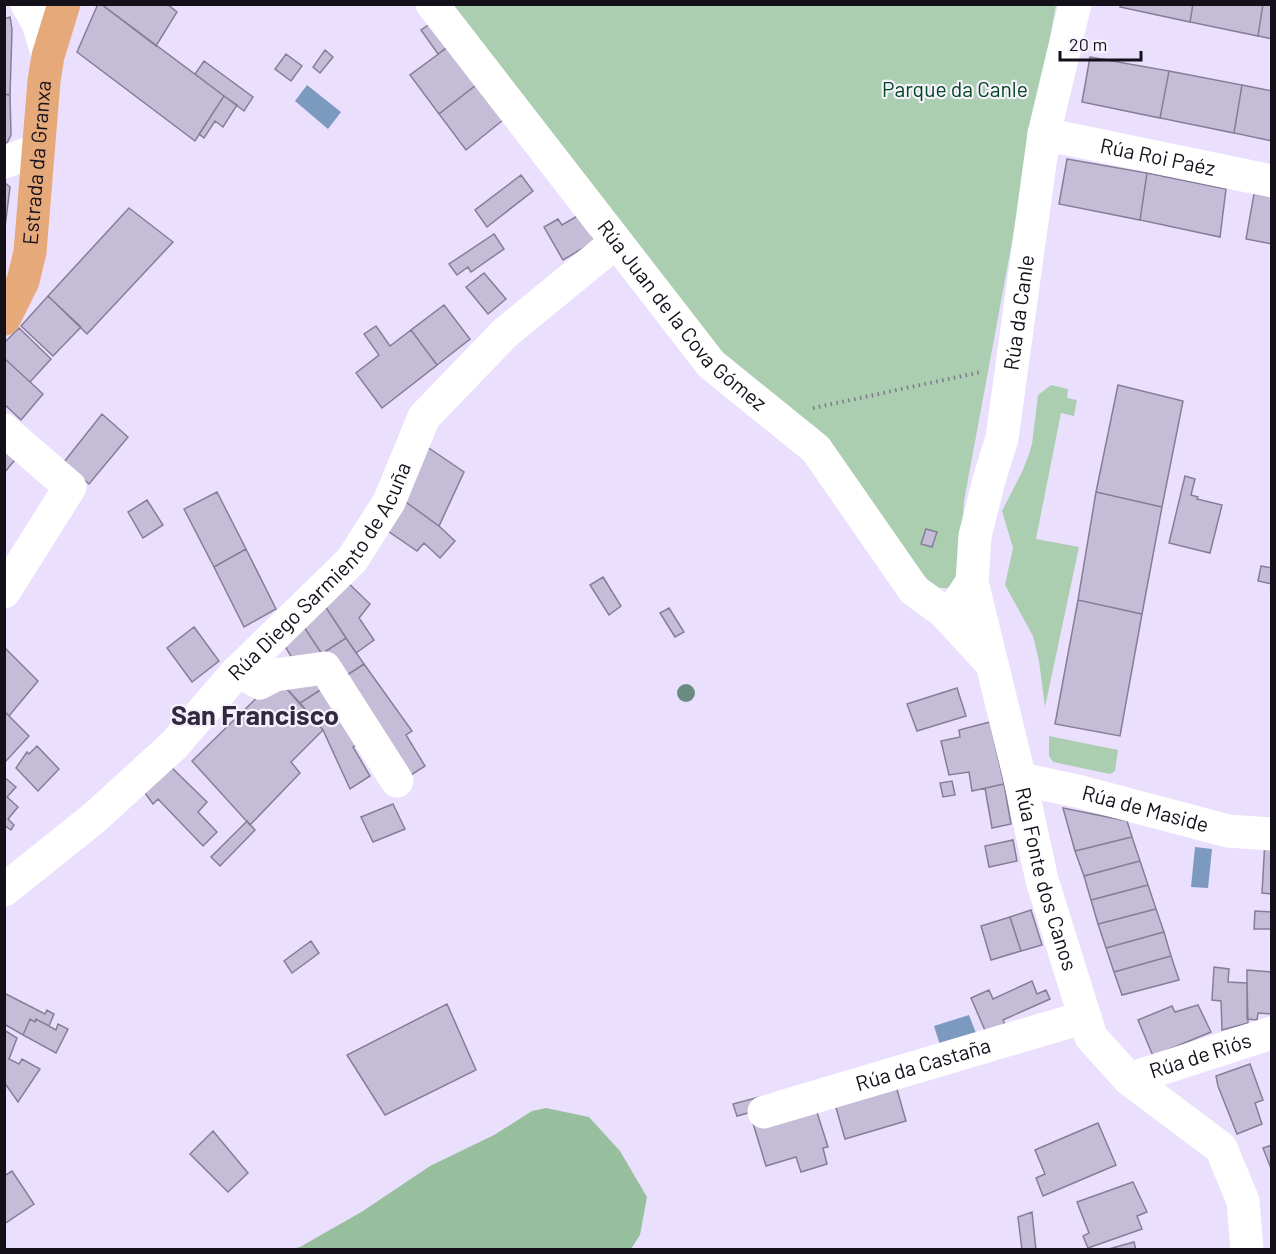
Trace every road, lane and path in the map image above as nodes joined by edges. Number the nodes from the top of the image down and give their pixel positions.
1 (27, 4) edge
2 (64, 4) edge
3 (432, 4) edge
4 (1076, 4) edge
5 (48, 56) junction
6 (1044, 134) junction
7 (38, 150) junction
8 (4, 162) edge
9 (1272, 181) edge
10 (616, 242) junction
11 (4, 319) edge
12 (1013, 360) junction
13 (775, 416) junction
14 (4, 430) edge
15 (972, 582) junction
16 (4, 592) edge
17 (944, 612) junction
18 (992, 664) junction
19 (238, 671) junction
20 (1020, 779) junction
21 (397, 782) dead end
22 (1272, 834) edge
23 (4, 890) edge
24 (1085, 1017) junction
25 (1272, 1033) edge
26 (1129, 1079) junction
27 (764, 1112) dead end
28 (1247, 1250) edge

1 - 5 street
2 - 5 main road, Estrada da Granxa
3 - 10 street, Rúa Juan de la Cova Gómez
4 - 6 street, Rúa da Canle
5 - 7 main road, Estrada da Granxa
6 - 9 street, Rúa Roi Paéz
6 - 12 street, Rúa da Canle
7 - 8 street
7 - 11 main road, Estrada da Granxa
10 - 13 street, Rúa Juan de la Cova Gómez
10 - 19 street, Rúa Diego Sarmiento de Acuña
12 - 13 path
12 - 15 street, Rúa da Canle
13 - 17 street, Rúa Juan de la Cova Gómez
14 - 16 street
15 - 17 street
15 - 18 street, Rúa Fonte dos Canos
17 - 18 street, Rúa Fonte dos Canos
18 - 20 street, Rúa Fonte dos Canos
19 - 21 street
19 - 23 street, Rúa Diego Sarmiento de Acuña
20 - 22 street, Rúa de Maside
20 - 24 street, Rúa Fonte dos Canos
24 - 26 street, Rúa Fonte dos Canos
24 - 27 street, Rúa da Castaña
25 - 26 street, Rúa de Riós
26 - 28 street, Rúa Fonte dos Canos

